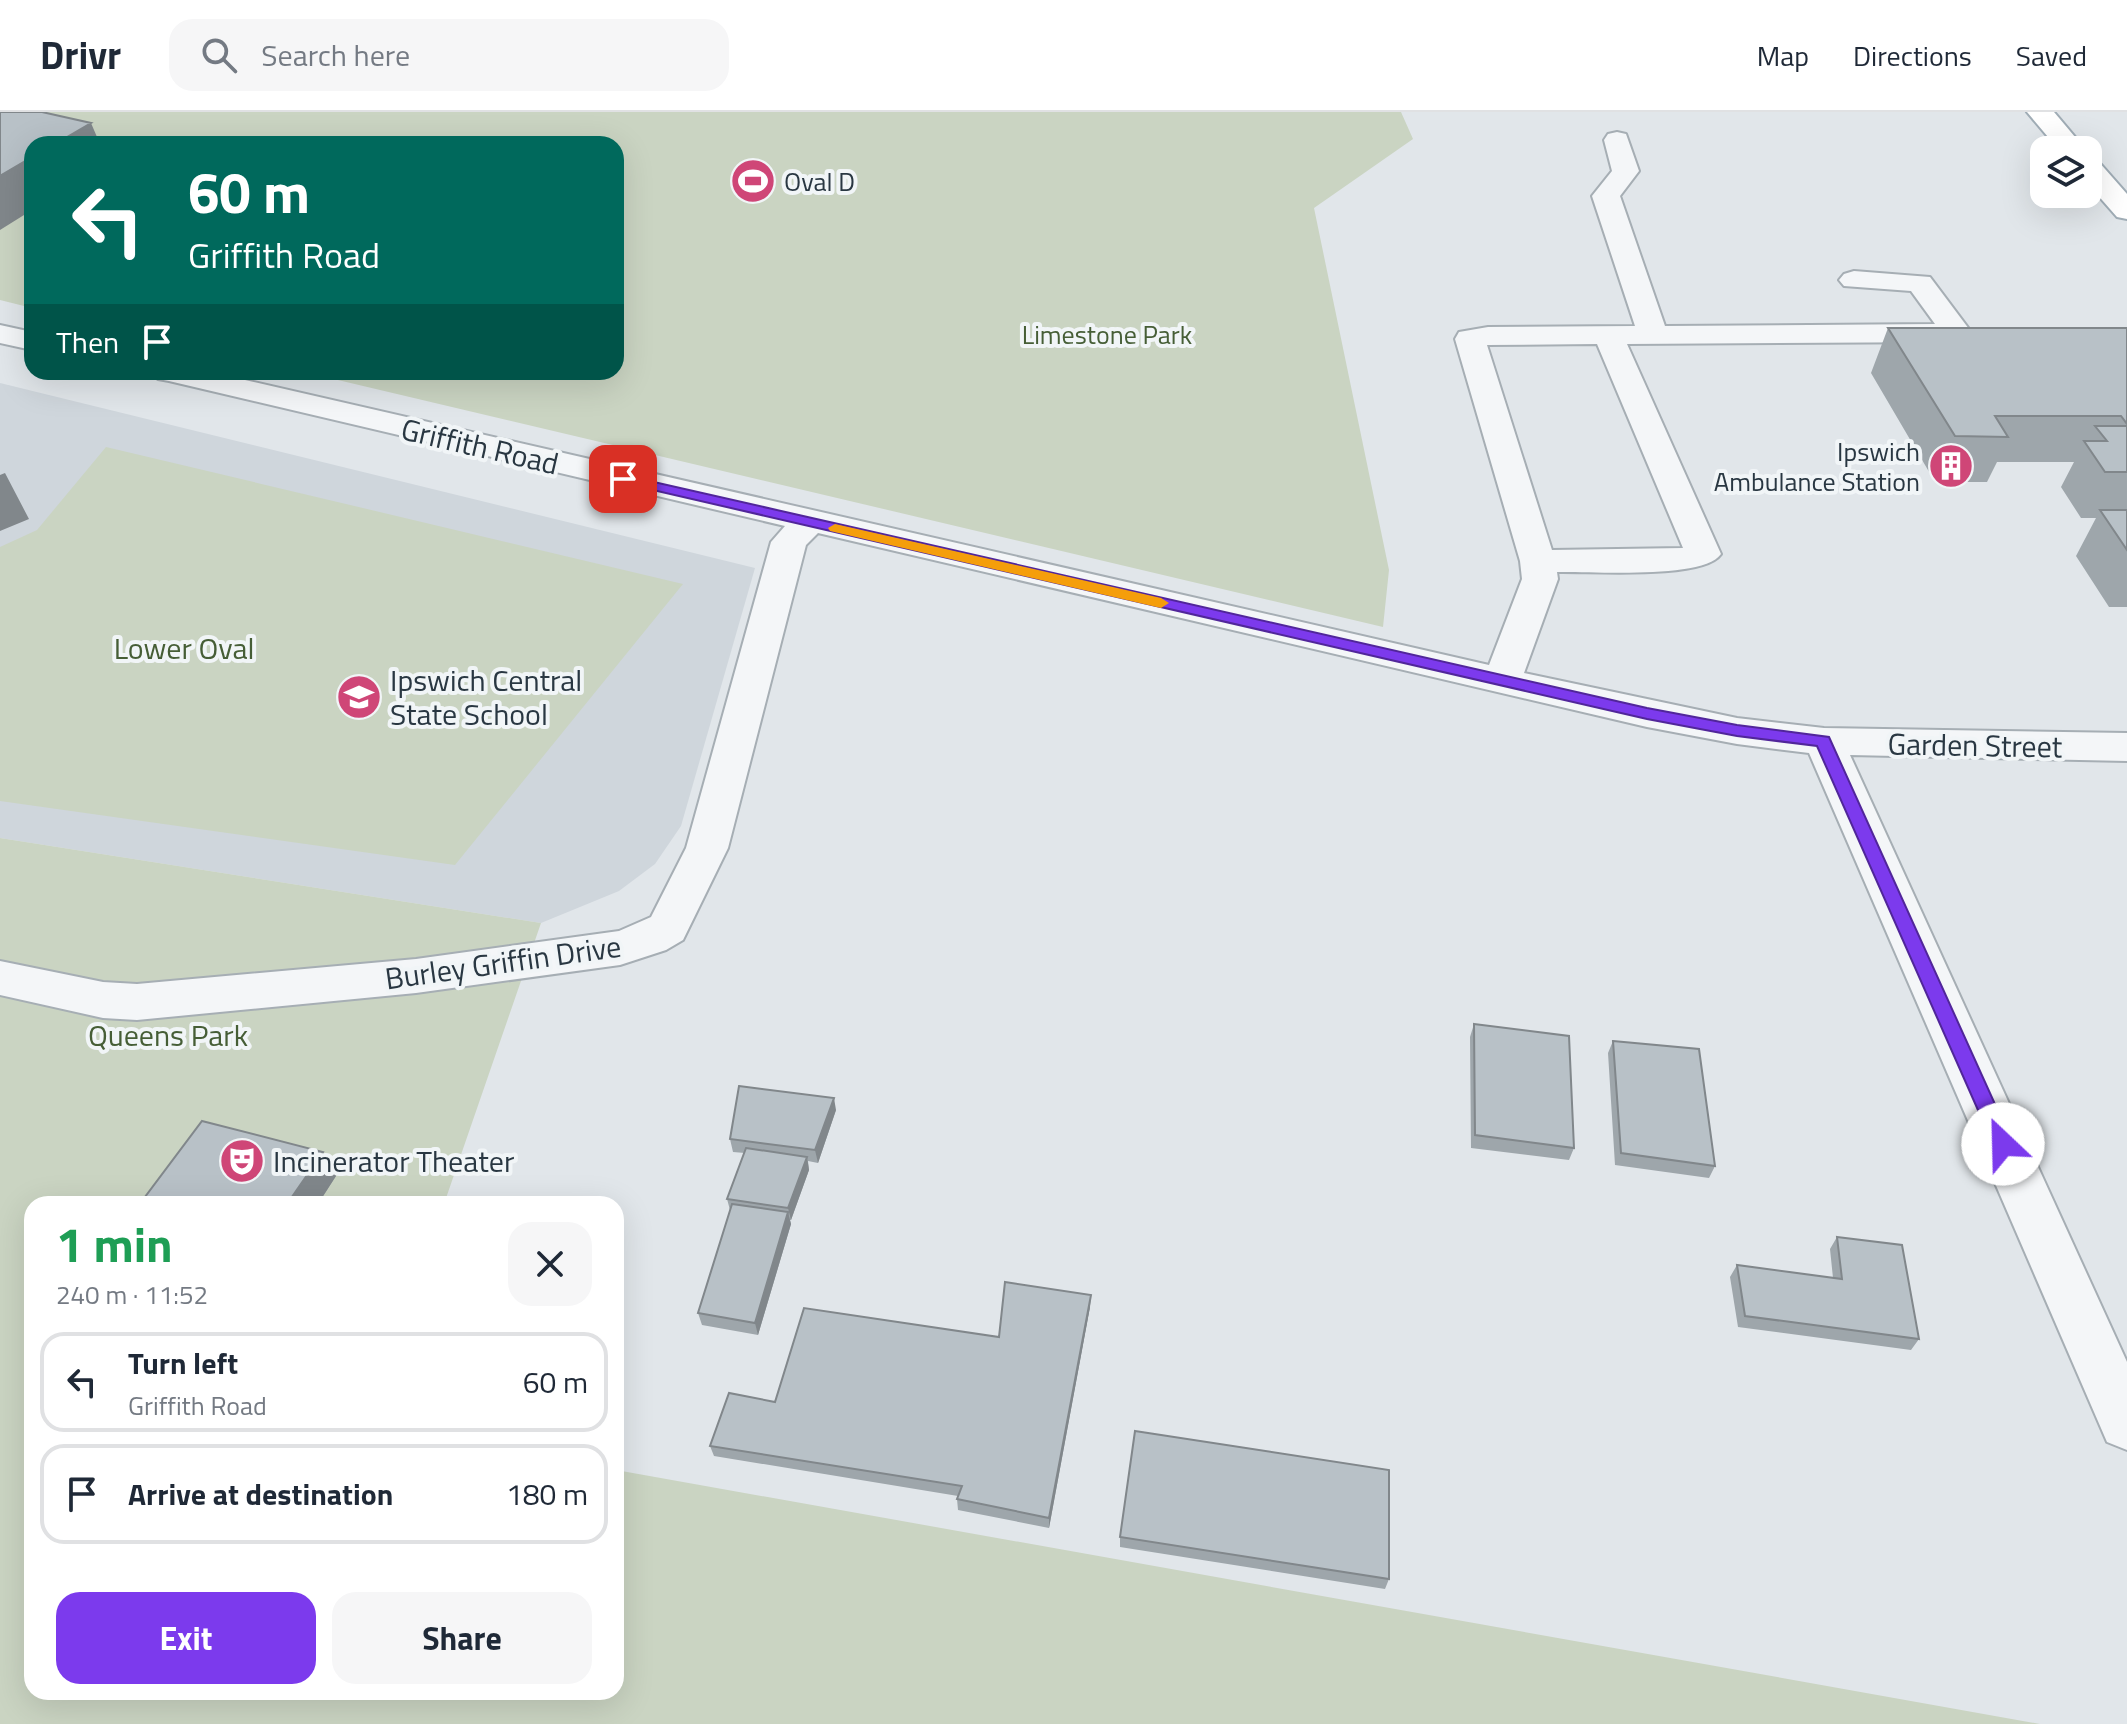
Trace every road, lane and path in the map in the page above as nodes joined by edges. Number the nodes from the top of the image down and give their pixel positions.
1 (2040, 112) edge
2 (2061, 136) edge
3 (1617, 140) dead end
4 (2102, 183) edge
5 (2127, 211) edge
6 (1854, 280) dead end
7 (1988, 332) edge
8 (1957, 333) junction
9 (0, 334) edge
10 (1608, 335) junction
11 (1653, 335) junction
12 (24, 339) edge
13 (203, 380) edge
14 (809, 522) junction
15 (1538, 561) junction
16 (1502, 681) junction
17 (1824, 741) junction
18 (2127, 747) edge
19 (0, 978) edge
20 (2127, 1424) edge

1 - 2 main road
3 - 11 street
4 - 5 main road
6 - 8 street
7 - 8 street
8 - 11 street
9 - 12 street
10 - 11 street
10 - 15 street
10 - 15 street
13 - 14 street, Griffith Road
14 - 16 street, Griffith Road
14 - 19 street, Burley Griffin Drive
15 - 16 street
16 - 17 street, Griffith Road
17 - 18 street, Garden Street
17 - 20 street

